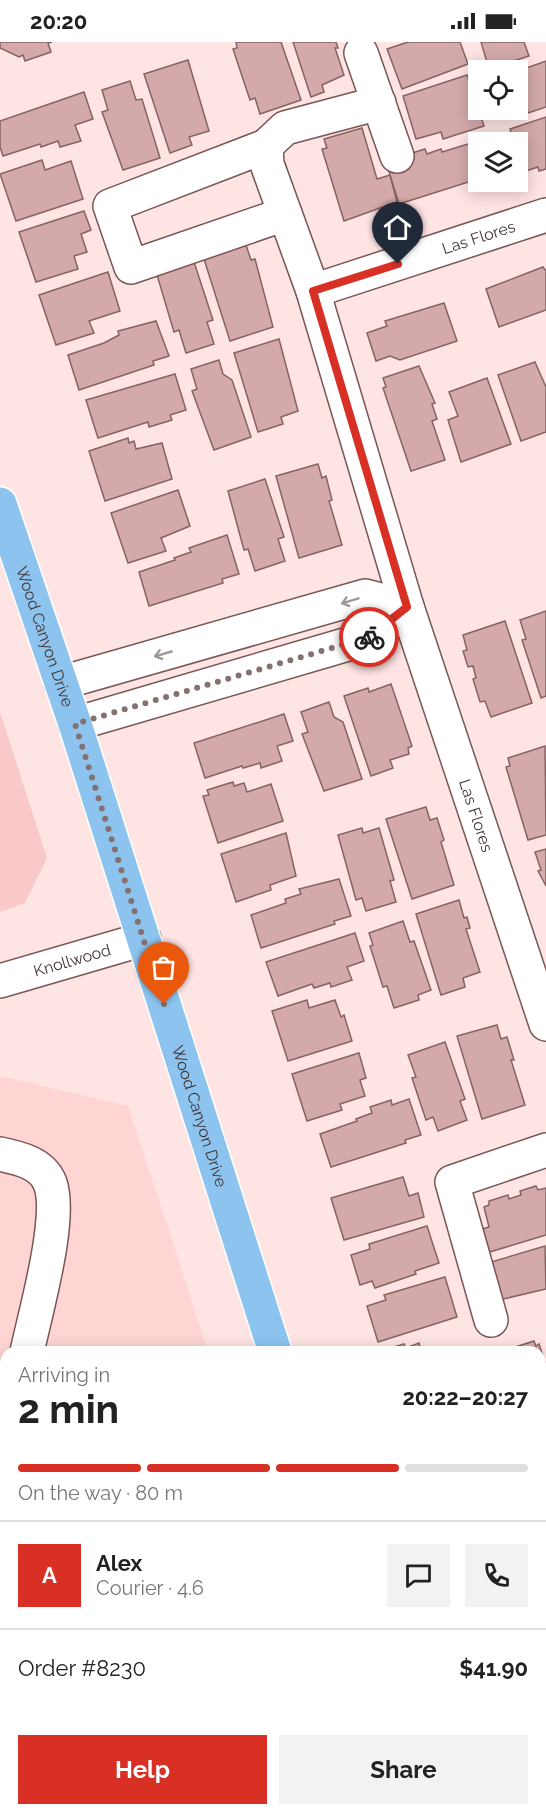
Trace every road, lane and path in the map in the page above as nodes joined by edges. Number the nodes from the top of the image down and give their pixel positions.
1 (361, 53) dead end
2 (379, 103) junction
3 (266, 146) junction
4 (398, 156) dead end
5 (285, 214) junction
6 (546, 215) edge
7 (313, 291) junction
8 (0, 504) edge
9 (407, 607) junction
10 (61, 683) junction
11 (75, 724) junction
12 (144, 939) junction
13 (0, 981) edge
14 (546, 1024) edge
15 (546, 1149) edge
16 (0, 1154) edge
17 (491, 1320) dead end
18 (28, 1346) edge
19 (273, 1346) edge

1 - 2 street
2 - 3 street
2 - 4 street
3 - 5 street
3 - 5 street
5 - 7 street
6 - 7 street, Las Flores
7 - 9 street, Las Flores
8 - 10 main road, Wood Canyon Drive
9 -> 10 street
9 - 11 street
9 - 14 street, Las Flores
10 - 11 main road, Wood Canyon Drive
11 - 12 main road, Wood Canyon Drive
12 - 13 street, Knollwood
12 - 19 main road, Wood Canyon Drive
15 - 17 street
16 - 18 street

